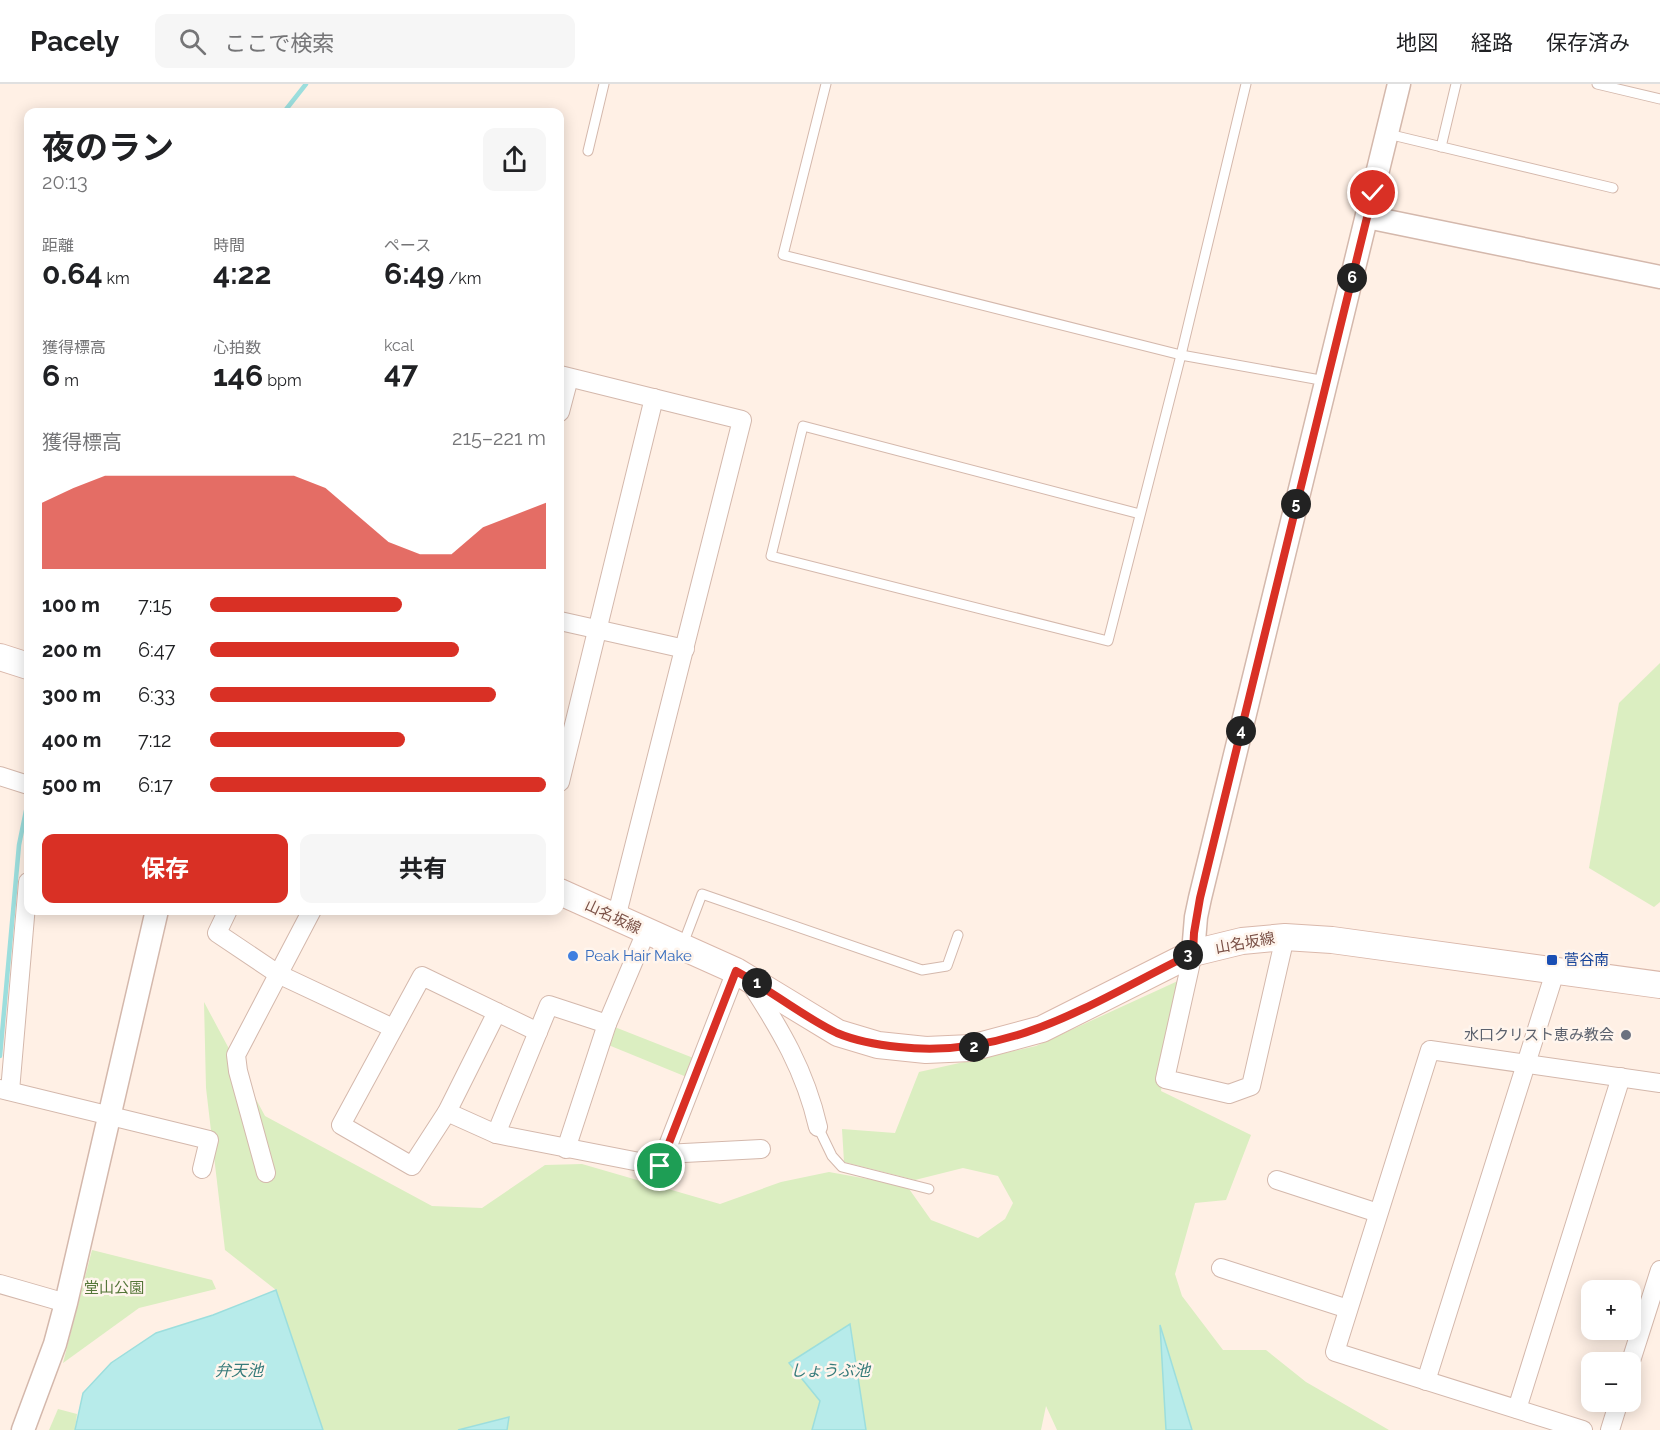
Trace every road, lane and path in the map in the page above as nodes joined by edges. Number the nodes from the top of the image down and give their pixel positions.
1 (604, 84) edge
2 (826, 84) edge
3 (1246, 84) edge
4 (1399, 84) edge
5 (1456, 84) edge
6 (1597, 84) edge
7 (1660, 99) edge
8 (1388, 134) junction
9 (1440, 147) junction
10 (588, 151) dead end
11 (1612, 188) dead end
12 (1367, 217) junction
13 (1660, 276) edge
14 (1181, 355) junction
15 (564, 376) edge
16 (1326, 381) junction
17 (654, 398) junction
18 (1140, 514) junction
19 (564, 622) edge
20 (596, 631) junction
21 (685, 649) junction
22 (0, 657) edge
23 (24, 665) edge
24 (564, 765) edge
25 (0, 776) edge
26 (24, 784) edge
27 (564, 894) edge
28 (24, 915) edge
29 (156, 915) edge
30 (226, 915) edge
31 (309, 915) edge
32 (616, 918) junction
33 (646, 932) junction
34 (958, 936) dead end
35 (1285, 937) junction
36 (681, 949) junction
37 (1193, 953) junction
38 (1555, 972) junction
39 (278, 974) junction
40 (741, 974) junction
41 (1660, 986) edge
42 (497, 1012) junction
43 (607, 1024) junction
44 (393, 1028) junction
45 (538, 1032) junction
46 (1527, 1062) junction
47 (1621, 1077) junction
48 (1660, 1083) edge
49 (5, 1090) edge
50 (447, 1112) junction
51 (109, 1116) junction
52 (818, 1127) joint
53 (496, 1134) junction
54 (566, 1149) junction
55 (761, 1149) dead end
56 (665, 1154) junction
57 (202, 1169) dead end
58 (266, 1173) dead end
59 (1277, 1180) dead end
60 (929, 1189) dead end
61 (1378, 1213) junction
62 (1221, 1268) dead end
63 (1660, 1269) edge
64 (0, 1284) edge
65 (66, 1303) junction
66 (1348, 1309) junction
67 (1634, 1352) edge
68 (1426, 1381) junction
69 (1517, 1409) junction
70 (1616, 1412) edge
71 (23, 1430) edge
72 (1583, 1430) edge
73 (1610, 1430) edge

1 - 10 lane
2 - 14 lane
3 - 14 lane
4 - 8 street
5 - 9 lane
6 - 7 lane
8 - 9 lane
8 - 12 street
9 - 11 lane
12 - 13 street
12 - 16 street
14 - 16 lane
14 - 18 lane
15 - 17 street
16 - 37 street
17 - 20 street
17 - 21 street
18 - 18 lane
19 - 20 street
20 - 21 street
20 - 24 street
21 - 32 street
22 - 23 main road
25 - 26 street
27 - 32 main road, 山名坂線
28 - 49 street
29 - 51 street
30 - 39 street
31 - 39 street
32 - 33 main road, 山名坂線
33 - 36 main road, 山名坂線
33 - 43 street
34 - 36 lane
35 - 37 main road, 山名坂線
35 - 37 street
35 - 38 main road, 山名坂線
36 - 40 main road, 山名坂線
37 - 40 main road, 山名坂線
38 - 41 main road, 山名坂線
38 - 46 street
39 - 44 street
39 - 58 street
40 - 52 street
40 - 56 street
42 - 44 street
42 - 45 street
42 - 50 street
43 - 45 street
43 - 54 street
44 - 50 street
45 - 53 street
46 - 47 street
46 - 61 street
46 - 68 street
47 - 48 street
47 - 69 street
49 - 51 street
50 - 53 street
51 - 57 street
51 - 65 street
52 - 60 lane
53 - 54 street
54 - 56 street
55 - 56 street
59 - 61 street
61 - 66 street
62 - 66 street
63 - 67 street
64 - 65 street
65 - 71 street
66 - 68 street
68 - 69 street
69 - 72 street
70 - 73 street

